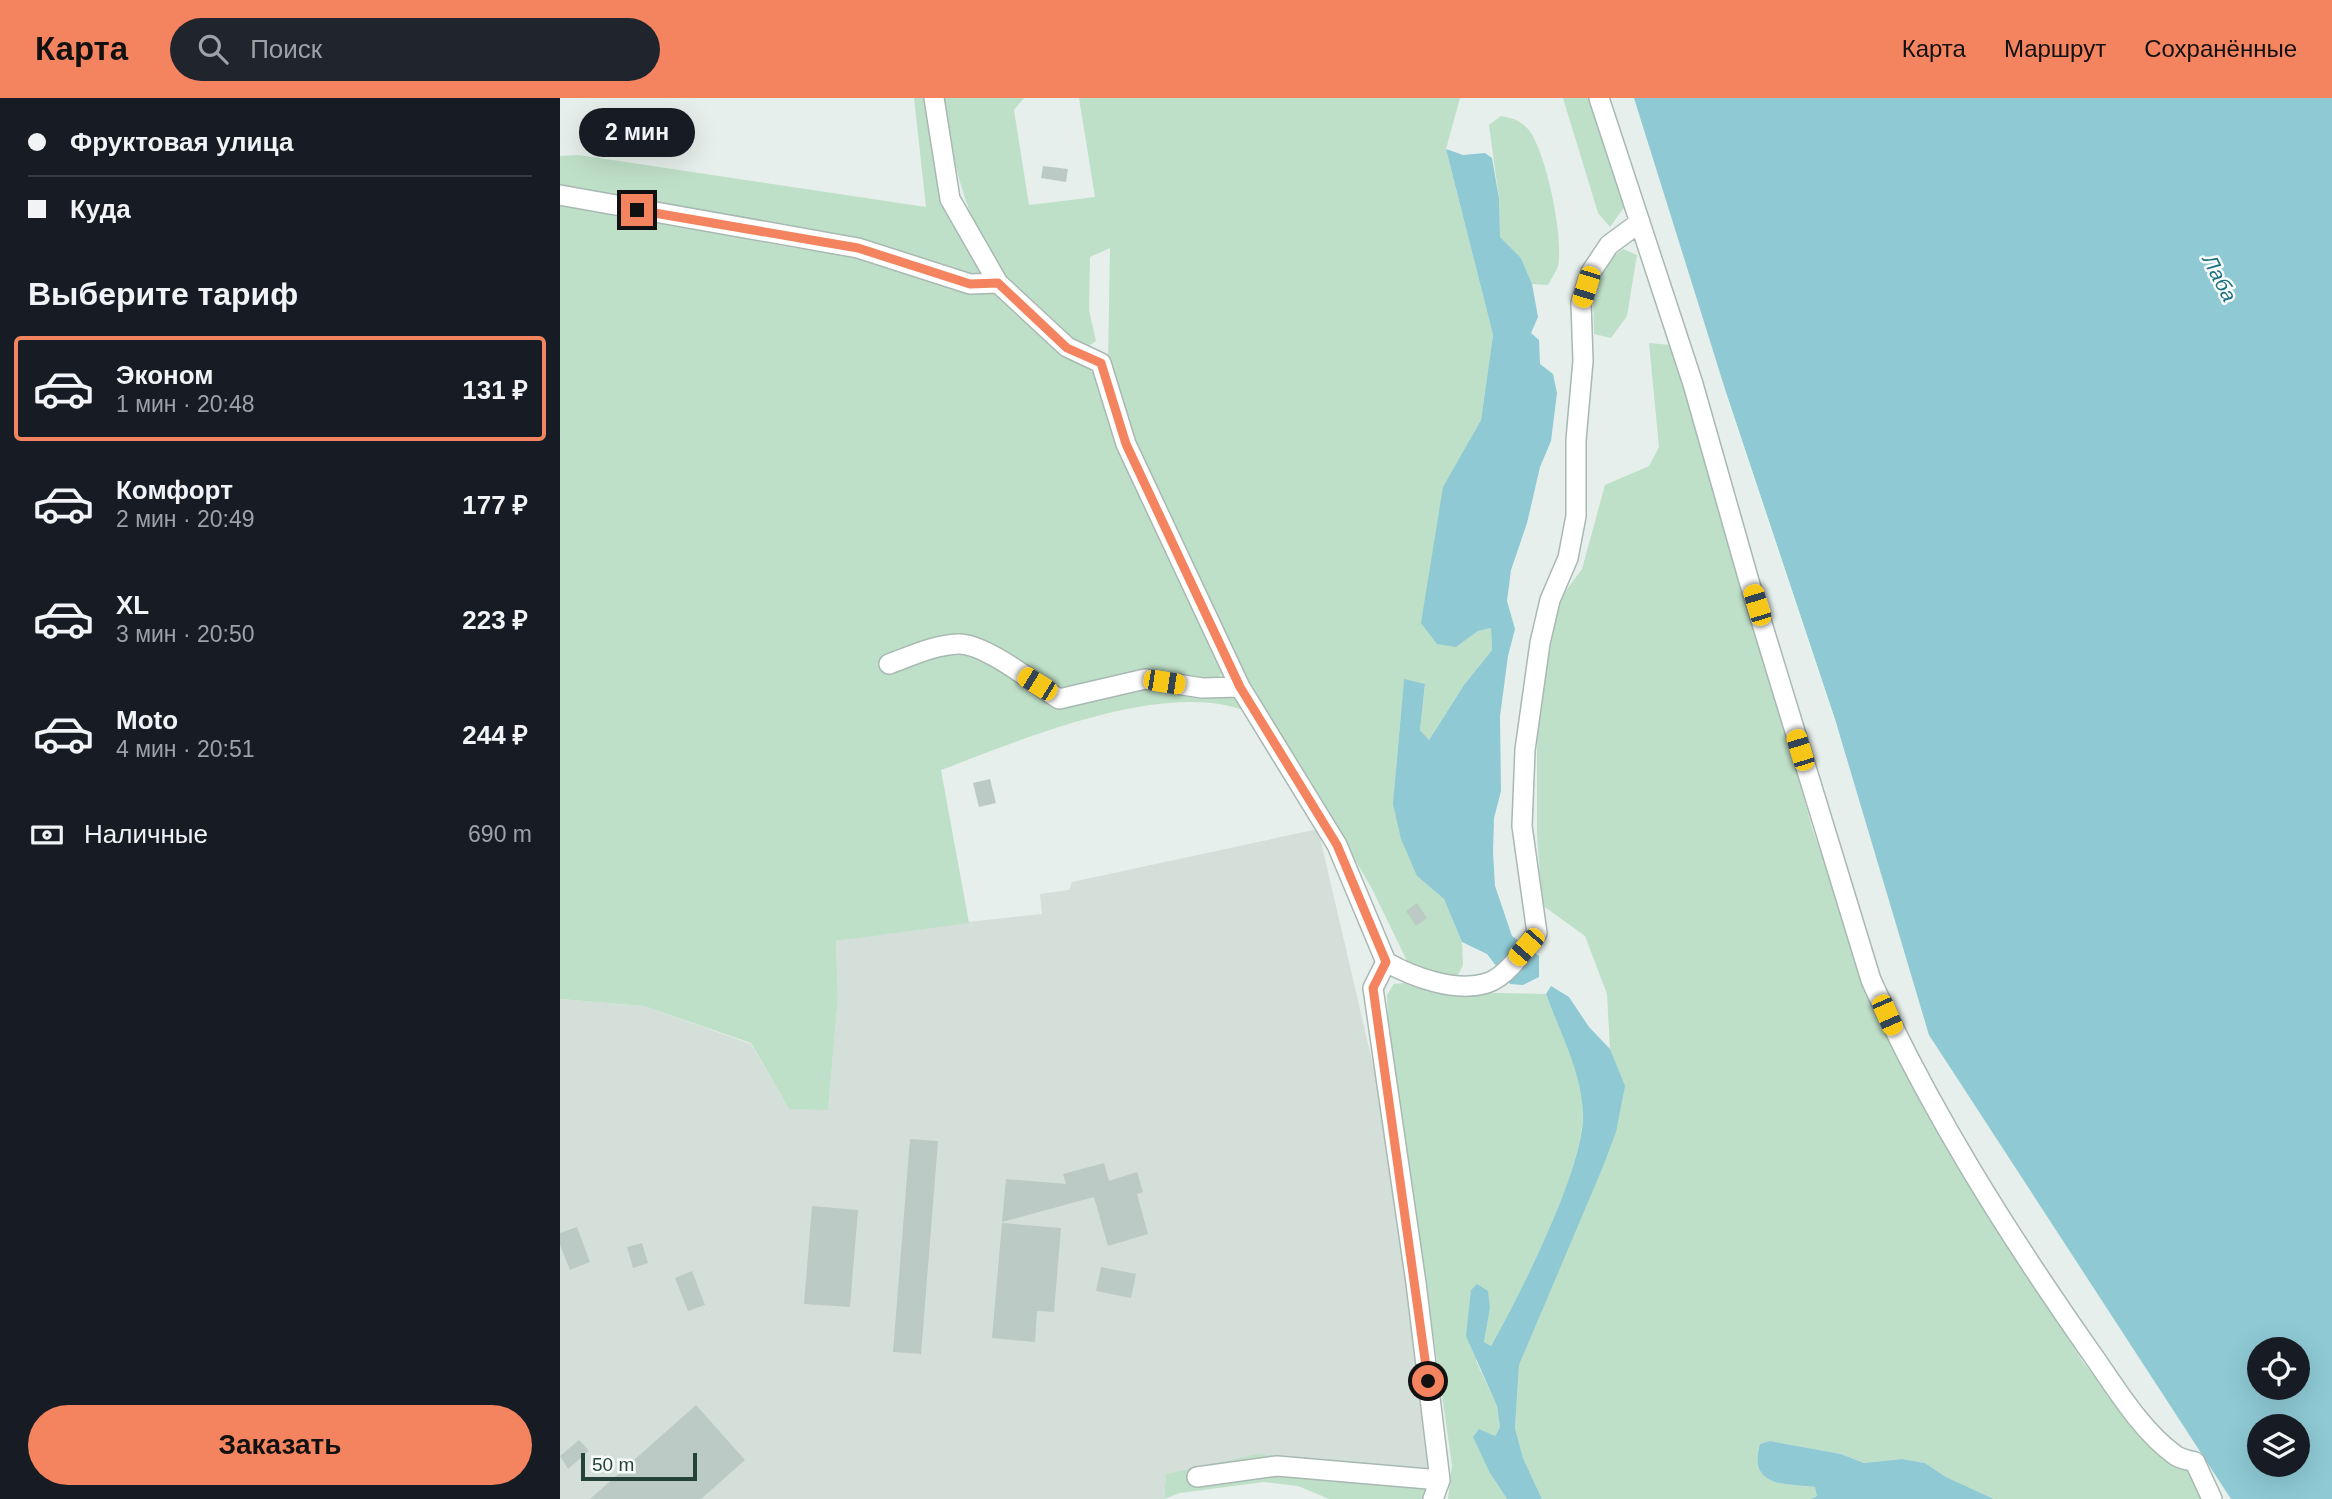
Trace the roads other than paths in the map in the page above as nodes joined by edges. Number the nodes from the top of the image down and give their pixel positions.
1 (934, 98) edge
2 (1600, 98) edge
3 (560, 195) edge
4 (1640, 222) junction
5 (998, 283) junction
6 (889, 664) dead end
7 (1240, 687) junction
8 (1386, 962) junction
9 (1197, 1477) dead end
10 (1440, 1480) junction
11 (1433, 1499) edge
12 (2212, 1499) edge

1 - 5 street
2 - 4 street
3 - 5 street
4 - 8 street
4 - 12 street
5 - 7 street
6 - 7 street
7 - 8 street
8 - 10 street
9 - 10 street
10 - 11 street

